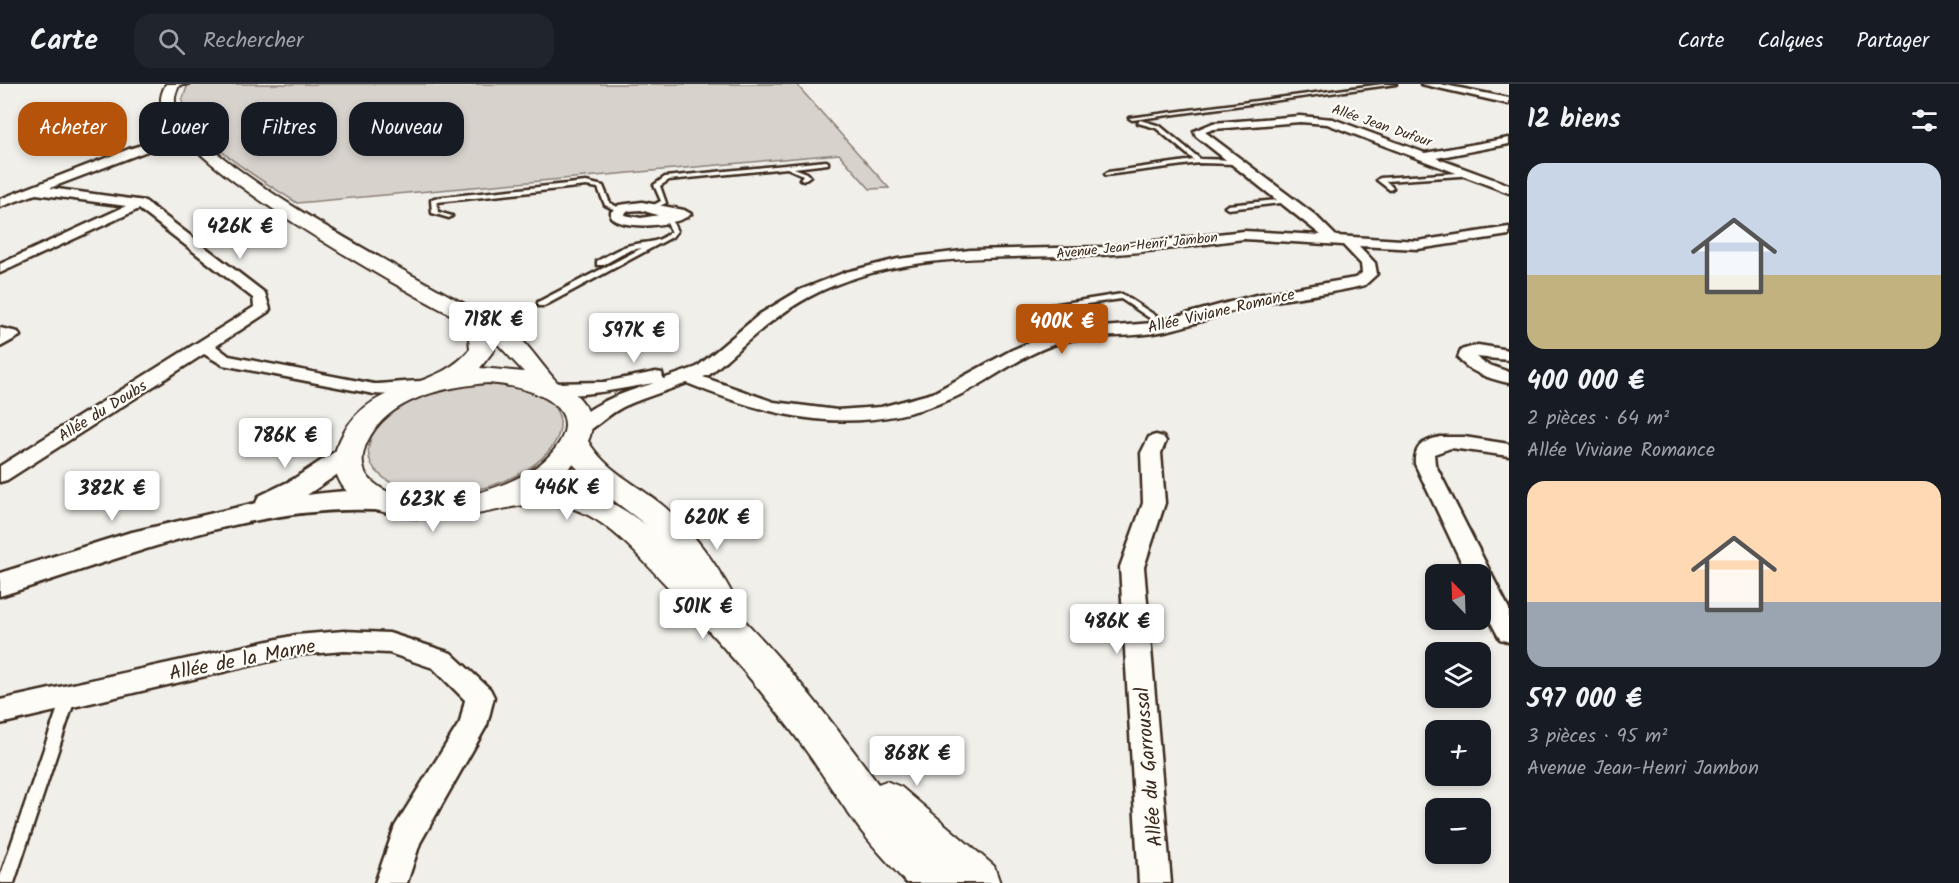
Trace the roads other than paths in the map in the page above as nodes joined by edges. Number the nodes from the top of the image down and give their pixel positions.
1 (177, 84) edge
2 (1394, 84) edge
3 (1426, 84) edge
4 (1509, 101) edge
5 (169, 102) edge
6 (1132, 118) dead end
7 (1140, 122) dead end
8 (1509, 141) edge
9 (139, 150) edge
10 (213, 156) edge
11 (1427, 156) junction
12 (1198, 161) junction
13 (1235, 162) junction
14 (826, 163) dead end
15 (785, 167) junction
16 (1108, 174) dead end
17 (1473, 174) junction
18 (803, 179) dead end
19 (1390, 188) dead end
20 (1509, 189) edge
21 (35, 190) junction
22 (1287, 201) junction
23 (0, 203) edge
24 (140, 204) junction
25 (1228, 207) dead end
26 (651, 208) junction
27 (619, 210) junction
28 (449, 216) dead end
29 (667, 217) junction
30 (1509, 231) edge
31 (1339, 241) junction
32 (654, 244) junction
33 (600, 263) dead end
34 (0, 269) edge
35 (541, 304) dead end
36 (1039, 309) dead end
37 (459, 310) junction
38 (1166, 325) junction
39 (0, 333) edge
40 (0, 342) edge
41 (205, 346) junction
42 (1509, 356) edge
43 (719, 357) junction
44 (690, 378) junction
45 (1509, 378) edge
46 (326, 382) junction
47 (435, 383) junction
48 (549, 386) junction
49 (365, 423) junction
50 (576, 436) junction
51 (1156, 441) dead end
52 (1509, 450) edge
53 (348, 455) junction
54 (0, 475) edge
55 (388, 502) junction
56 (480, 503) junction
57 (242, 516) junction
58 (1474, 564) edge
59 (0, 585) edge
60 (1491, 597) edge
61 (1509, 632) edge
62 (743, 642) junction
63 (69, 696) junction
64 (0, 712) edge
65 (817, 734) junction
66 (6, 883) edge
67 (391, 883) edge
68 (937, 883) edge
69 (977, 883) edge
70 (1155, 883) edge

1 - 5 main road
2 - 6 lane
3 - 4 street
7 - 12 lane
8 - 11 street
9 - 21 street
10 - 37 main road
11 - 13 street, Allée Jean Dufour
11 - 17 street, Allée Jean Dufour
12 - 13 lane
12 - 16 lane
13 - 22 street, Allée Jean Dufour
14 - 15 lane
15 - 18 lane
15 - 26 lane
17 - 19 lane
17 - 20 street, Allée Jean Dufour
21 - 23 street
21 - 24 street
22 - 25 lane
22 - 31 street, Allée Jean Dufour
24 - 34 street
24 - 41 street, Allée du Doubs
26 - 27 street
26 - 29 street
27 - 28 lane
27 - 29 street
29 - 32 lane
30 - 31 street, Avenue Jean-Henri Jambon
31 - 38 street, Allée Viviane Romance
31 - 43 street, Avenue Jean-Henri Jambon
32 - 33 lane
32 - 35 lane
36 - 38 lane
37 - 47 main road
37 - 48 main road
38 - 44 street, Allée Viviane Romance
39 - 40 street
41 - 46 street
41 - 54 street, Allée du Doubs
42 - 45 street
43 - 44 street, Avenue Jean-Henri Jambon
43 - 48 street, Avenue Jean-Henri Jambon
44 - 50 street, Avenue Jean-Henri Jambon
46 - 47 street
46 - 49 street
47 - 48 main road
47 - 49 main road
48 - 50 main road
49 - 53 main road
50 - 56 main road
50 - 62 main road
51 - 70 street, Allée du Garroussal
52 - 58 street
53 - 55 main road
53 - 57 street
55 - 56 main road
55 - 57 street
56 - 62 main road
57 - 59 street
60 - 61 street
62 - 65 main road
63 - 64 street, Allée de la Marne
63 - 66 lane
63 - 67 street, Allée de la Marne
65 - 68 main road
65 - 69 main road

